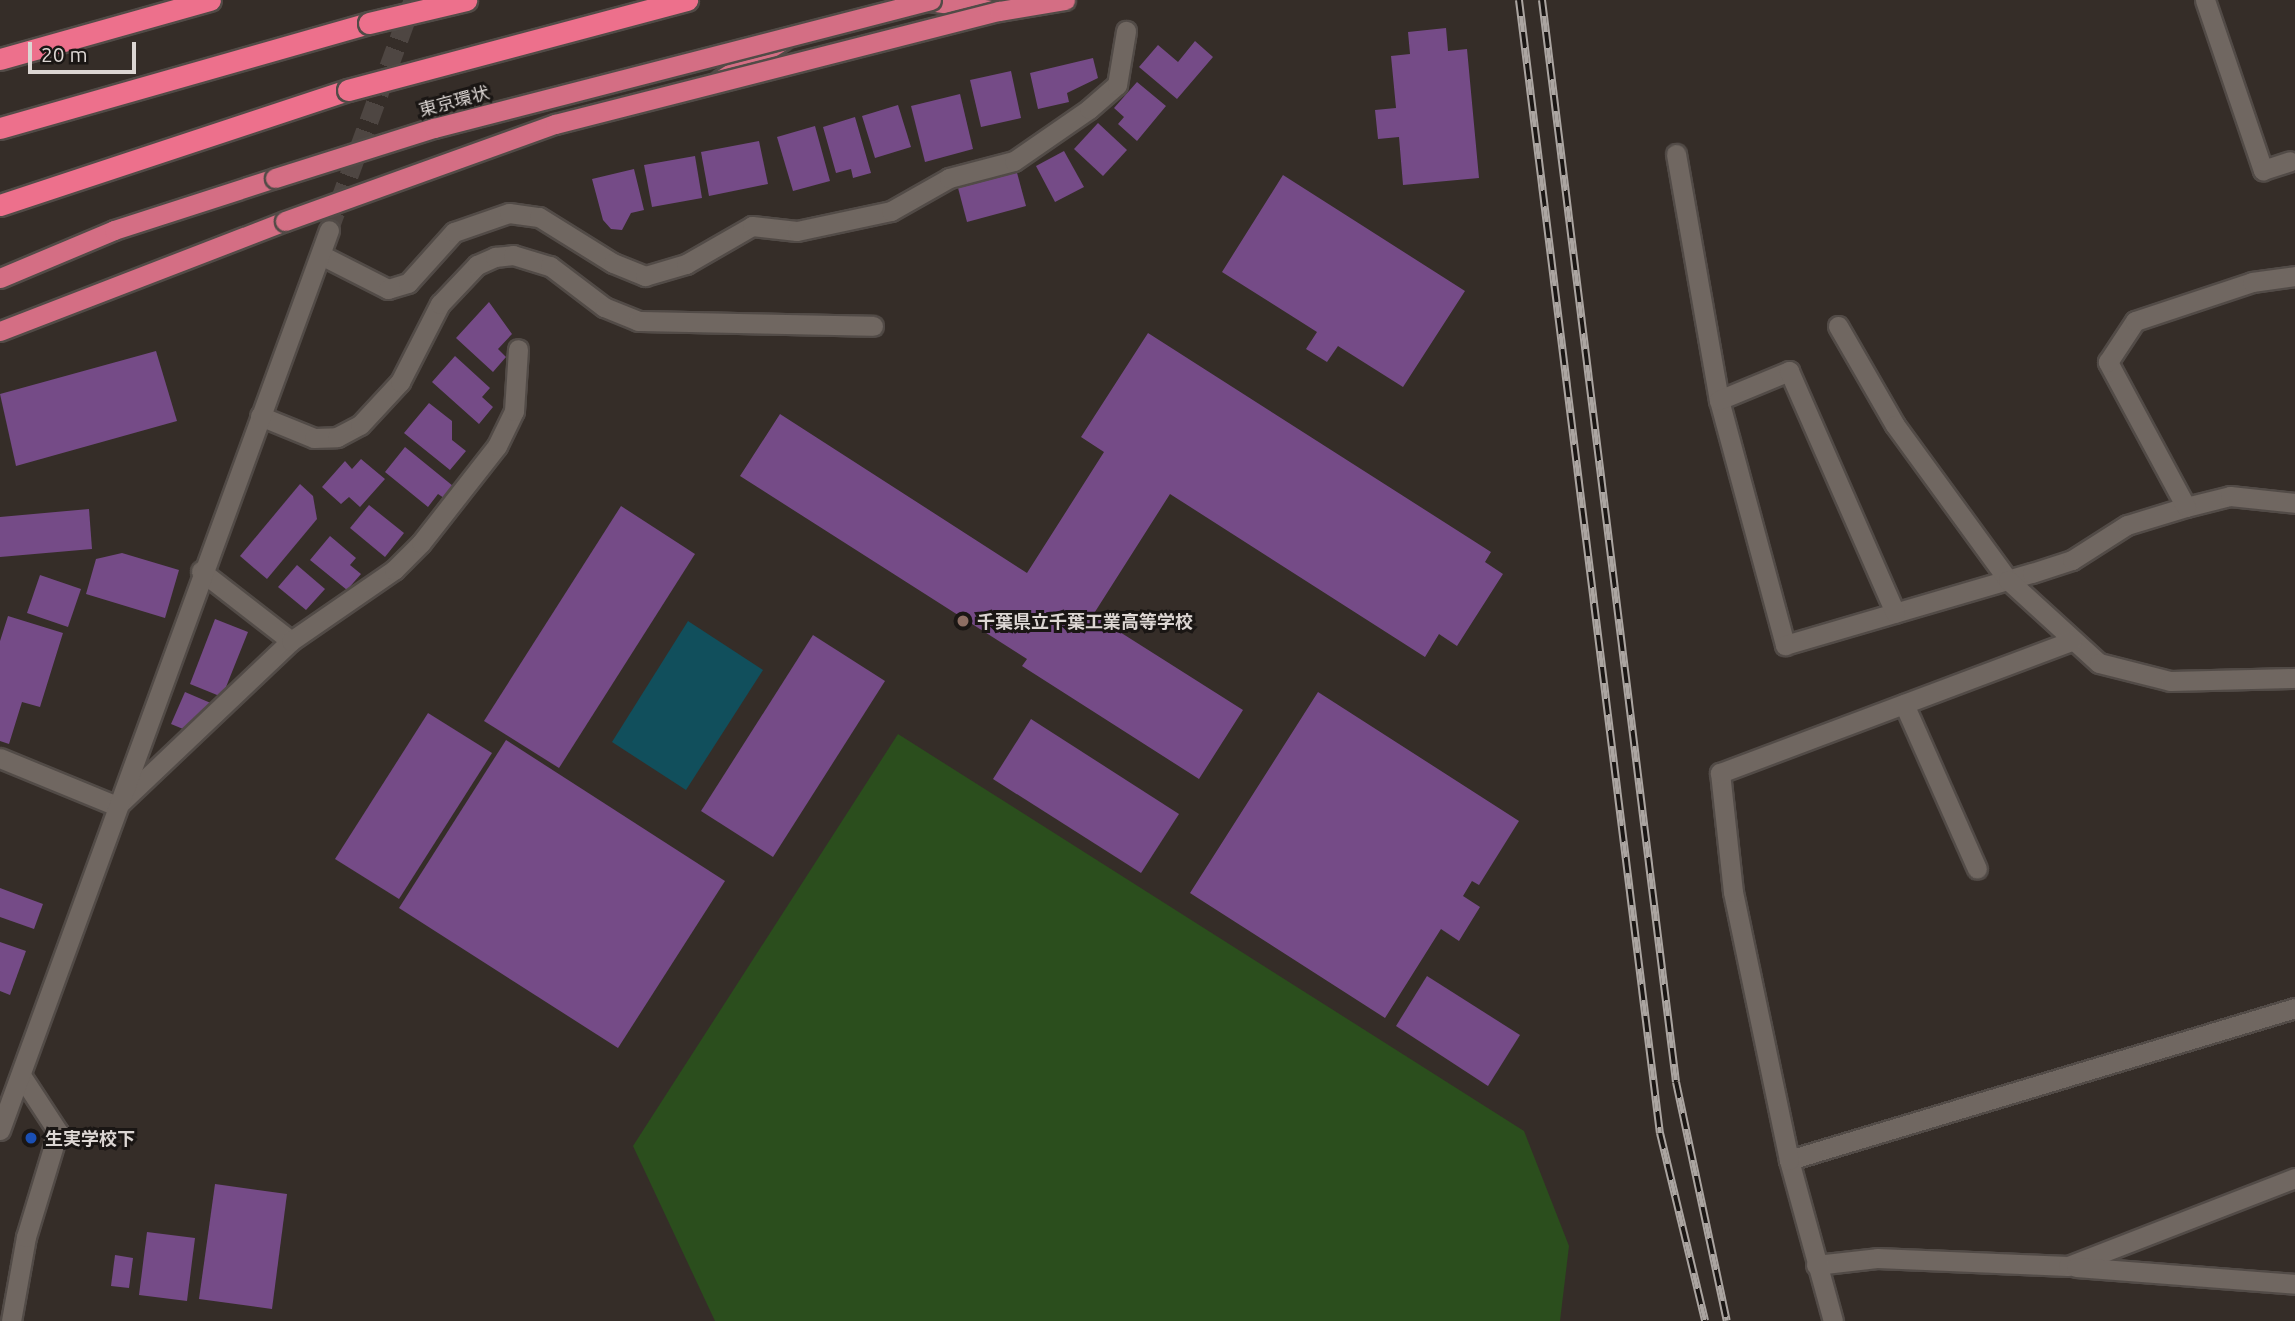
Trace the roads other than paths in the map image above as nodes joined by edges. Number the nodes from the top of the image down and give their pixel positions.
1 (210, 0) edge
2 (466, 0) edge
3 (687, 0) edge
4 (930, 0) edge
5 (1065, 0) edge
6 (2205, 0) edge
7 (999, 11) junction
8 (1126, 31) dead end
9 (790, 35) junction
10 (0, 59) edge
11 (720, 80) junction
12 (0, 128) edge
13 (1676, 154) dead end
14 (2293, 161) edge
15 (0, 205) edge
16 (329, 230) tunnel mouth
17 (321, 255) junction
18 (2295, 275) edge
19 (0, 278) edge
20 (873, 326) dead end
21 (1838, 326) dead end
22 (0, 331) edge
23 (518, 349) dead end
24 (1719, 400) junction
25 (260, 416) junction
26 (2295, 503) edge
27 (2186, 507) junction
28 (201, 571) junction
29 (2008, 580) junction
30 (1895, 613) junction
31 (291, 641) junction
32 (2072, 641) junction
33 (2295, 678) edge
34 (1904, 704) junction
35 (0, 758) edge
36 (117, 806) junction
37 (1977, 869) dead end
38 (2295, 1008) edge
39 (22, 1077) junction
40 (0, 1130) edge
41 (1789, 1160) junction
42 (2295, 1178) edge
43 (1816, 1265) junction
44 (2068, 1266) junction
45 (2295, 1284) edge
46 (11, 1321) edge
47 (1833, 1321) edge

1 - 10 highway
2 - 12 highway, bridge
3 - 15 highway, bridge
4 - 7 highway, bridge
4 - 9 highway, 東京環状, bridge
5 - 7 highway, bridge
6 - 14 street
7 - 11 highway, bridge
8 - 17 street
9 - 11 highway, bridge
9 - 19 highway, 東京環状, bridge
11 - 22 highway, bridge
13 - 24 street
16 - 17 street
17 - 25 street
18 - 27 street
20 - 25 street
21 - 29 street
23 - 31 street
24 - 30 street
24 - 30 street
25 - 28 street
26 - 27 street
27 - 29 street
28 - 31 street
28 - 36 street
29 - 30 street
29 - 32 street
31 - 36 street
32 - 33 street
32 - 34 street
34 - 37 street
34 - 41 street
35 - 36 street
36 - 39 street
38 - 41 street
39 - 40 street
39 - 46 street
41 - 43 street
42 - 44 street
43 - 44 street
43 - 47 street
44 - 45 street

